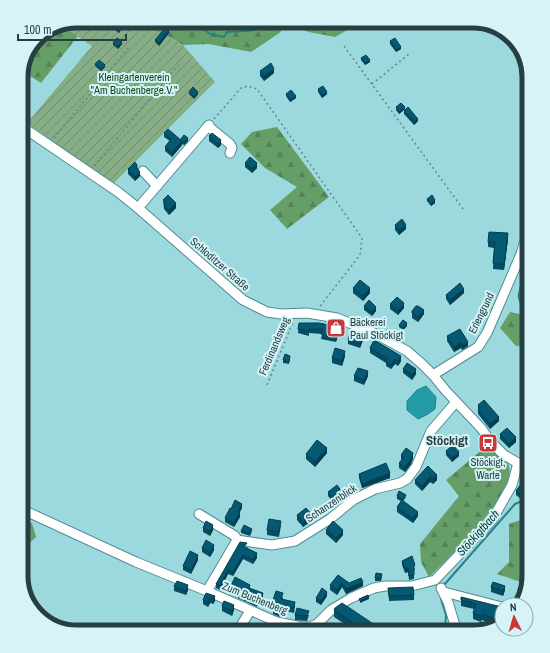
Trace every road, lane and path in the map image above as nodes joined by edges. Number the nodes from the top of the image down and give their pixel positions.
1 (344, 46) dead end
2 (130, 47) dead end
3 (409, 54) dead end
4 (180, 63) dead end
5 (372, 84) junction
6 (208, 126) junction
7 (28, 131) edge
8 (49, 145) junction
9 (230, 153) dead end
10 (143, 171) dead end
11 (89, 172) junction
12 (157, 186) junction
13 (138, 208) junction
14 (463, 209) dead end
15 (522, 251) edge
16 (296, 314) junction
17 (318, 314) junction
18 (433, 375) junction
19 (267, 384) dead end
20 (456, 402) junction
21 (518, 463) junction
22 (522, 463) edge
23 (28, 512) edge
24 (199, 514) dead end
25 (236, 540) junction
26 (435, 580) junction
27 (207, 591) junction
28 (444, 592) junction
29 (494, 605) edge
30 (250, 611) junction
31 (241, 625) edge
32 (292, 625) edge
33 (314, 625) edge
34 (455, 625) edge

1 - 5 path
2 - 8 path
3 - 5 path
4 - 11 path
5 - 14 path
6 - 9 street
6 - 12 street
6 - 17 path
7 - 8 street, Schloditzer Straße
8 - 11 street, Schloditzer Straße
10 - 12 street
11 - 13 street, Schloditzer Straße
12 - 13 street
13 - 16 street, Schloditzer Straße
15 - 18 street, Erlengrund
16 - 17 street, Schloditzer Straße
16 - 19 path, Ferdinandsweg
17 - 18 street, Schloditzer Straße
18 - 20 street, Schloditzer Straße
20 - 21 street, Schloditzer Straße
20 - 25 street, Schanzenblick
21 - 22 street, Schloditzer Straße
21 - 26 street
23 - 27 street, Zum Buchenberg
24 - 25 street
25 - 27 street
26 - 28 street
26 - 33 street, Zum Buchenberg
27 - 30 street, Zum Buchenberg
28 - 29 street
28 - 34 street
30 - 31 street
30 - 32 street, Zum Buchenberg

